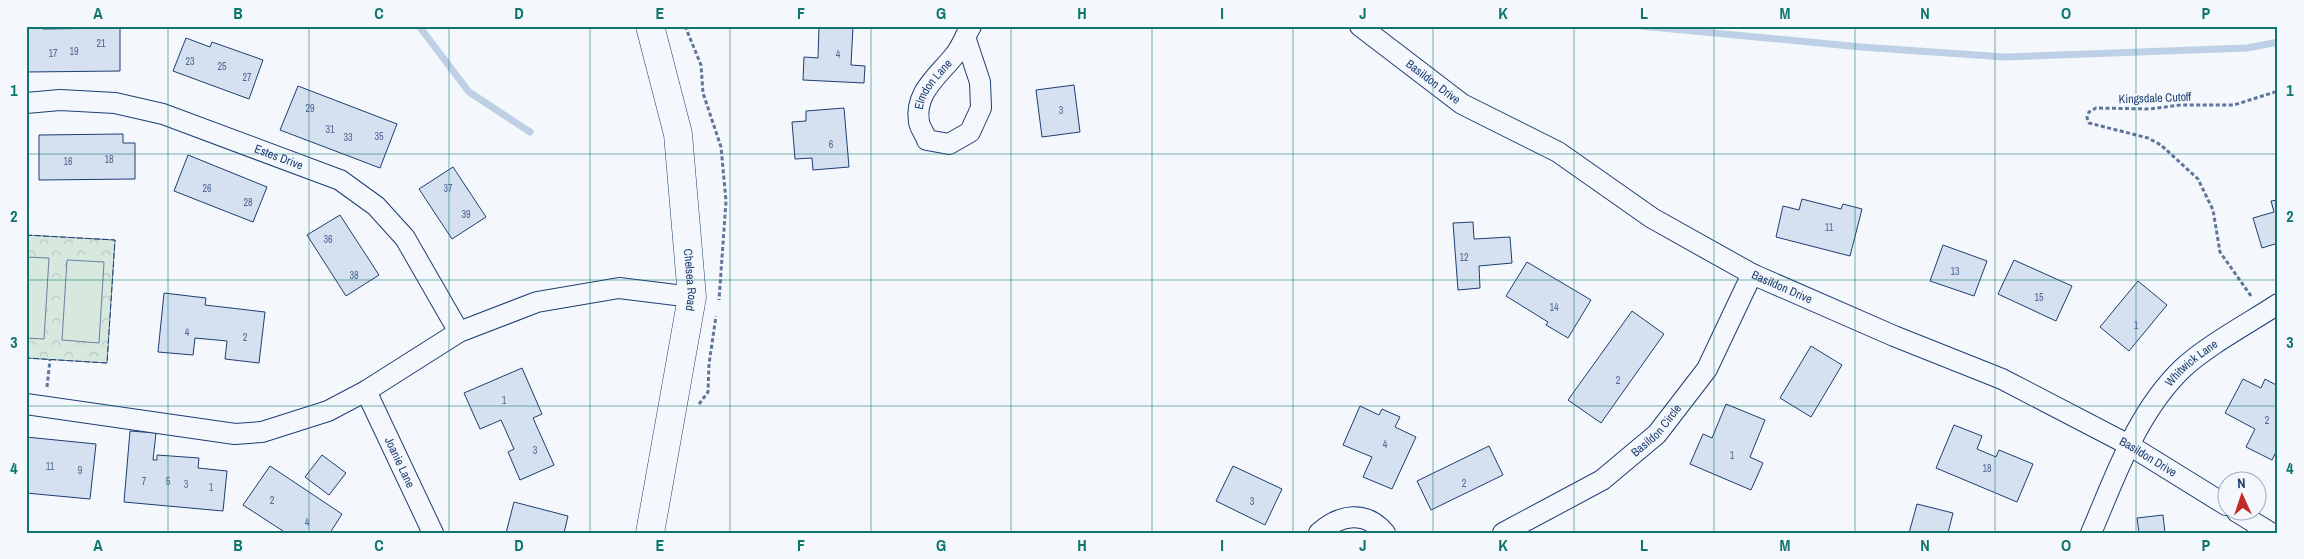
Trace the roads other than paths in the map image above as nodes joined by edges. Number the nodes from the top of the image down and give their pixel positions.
1 (650, 26) edge
2 (1360, 26) edge
3 (968, 31) edge
4 (26, 103) edge
5 (1752, 274) junction
6 (692, 297) junction
7 (2278, 304) edge
8 (460, 332) junction
9 (366, 391) junction
10 (26, 404) edge
11 (2129, 445) junction
12 (2216, 499) edge
13 (2253, 522) edge
14 (433, 533) edge
15 (650, 533) edge
16 (1319, 533) edge
17 (1385, 533) edge
18 (1503, 533) edge
19 (2091, 533) edge
20 (2271, 533) edge

1 - 6 street, Chelsea Road
2 - 5 street, Basildon Drive
3 - 3 street, Elmdon Lane
4 - 8 street, Estes Drive
5 - 11 street, Basildon Drive
5 - 18 street, Basildon Circle
6 - 8 street
6 - 15 street, Chelsea Road
7 - 11 street, Whitwick Lane
8 - 9 street
9 - 10 street
9 - 14 street, Joanie Lane
11 - 12 street, Basildon Drive
11 - 19 street
13 - 20 street
16 - 17 street

